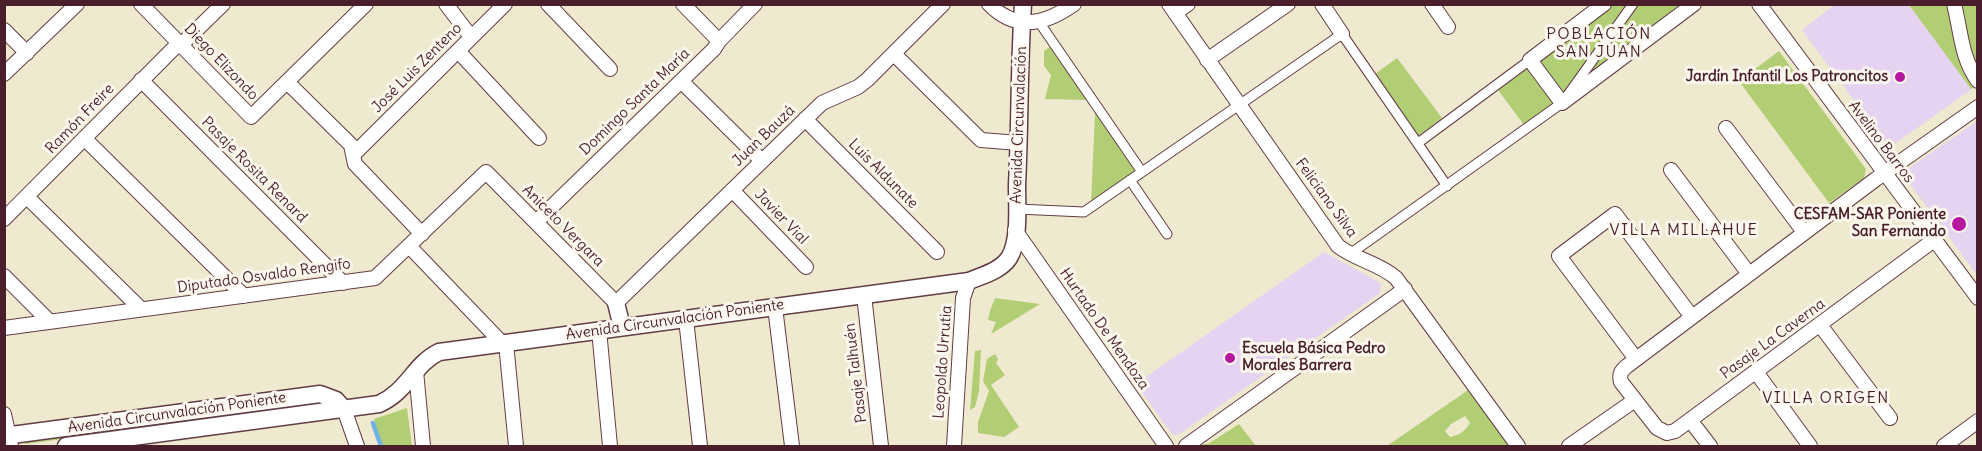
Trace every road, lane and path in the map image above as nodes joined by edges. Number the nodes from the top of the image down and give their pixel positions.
1 (77, 4) edge
2 (141, 4) edge
3 (223, 4) edge
4 (366, 4) edge
5 (446, 4) edge
6 (505, 4) edge
7 (548, 4) edge
8 (683, 4) edge
9 (755, 4) edge
10 (943, 4) edge
11 (989, 4) edge
12 (1023, 4) edge
13 (1074, 4) edge
14 (1188, 4) edge
15 (1288, 4) edge
16 (1322, 4) edge
17 (1432, 4) edge
18 (1604, 4) edge
19 (1633, 4) edge
20 (1694, 4) edge
21 (1759, 4) edge
22 (1954, 4) edge
23 (1172, 9) edge
24 (1039, 22) junction
25 (1022, 23) junction
26 (1448, 27) dead end
27 (4, 30) edge
28 (1342, 34) junction
29 (471, 37) junction
30 (719, 41) junction
31 (180, 44) junction
32 (458, 51) junction
33 (27, 53) junction
34 (894, 54) junction
35 (1207, 60) junction
36 (1530, 60) junction
37 (610, 69) dead end
38 (4, 74) edge
39 (141, 81) junction
40 (287, 81) junction
41 (681, 81) junction
42 (1977, 81) edge
43 (1562, 103) junction
44 (1239, 105) junction
45 (1977, 107) edge
46 (805, 119) junction
47 (1726, 128) dead end
48 (84, 138) junction
49 (539, 138) dead end
50 (1019, 143) junction
51 (1418, 143) junction
52 (353, 155) junction
53 (762, 161) junction
54 (1671, 170) dead end
55 (486, 172) joint
56 (1142, 172) junction
57 (1884, 173) junction
58 (1130, 180) junction
59 (1447, 186) junction
60 (732, 190) junction
61 (27, 197) junction
62 (1017, 209) junction
63 (4, 219) edge
64 (536, 222) junction
65 (1804, 232) junction
66 (422, 234) junction
67 (1167, 234) dead end
68 (1015, 238) junction
69 (1934, 240) junction
70 (409, 246) junction
71 (938, 252) dead end
72 (1350, 254) junction
73 (806, 267) dead end
74 (1749, 274) junction
75 (4, 276) edge
76 (969, 281) junction
77 (343, 282) junction
78 (1405, 289) junction
79 (864, 295) junction
80 (244, 296) junction
81 (1977, 298) edge
82 (616, 303) junction
83 (775, 307) junction
84 (141, 309) junction
85 (1692, 317) junction
86 (686, 319) junction
87 (50, 322) junction
88 (1820, 325) junction
89 (622, 327) junction
90 (4, 328) edge
91 (599, 330) junction
92 (504, 343) junction
93 (1636, 359) junction
94 (416, 371) junction
95 (1756, 372) junction
96 (1635, 400) junction
97 (344, 409) junction
98 (4, 414) edge
99 (1890, 418) dead end
100 (1690, 420) junction
101 (1977, 421) edge
102 (8, 439) edge
103 (66, 447) edge
104 (357, 447) edge
105 (423, 447) edge
106 (516, 447) edge
107 (610, 447) edge
108 (700, 447) edge
109 (792, 447) edge
110 (881, 447) edge
111 (954, 447) edge
112 (1166, 447) edge
113 (1186, 447) edge
114 (1518, 447) edge
115 (1569, 447) edge
116 (1710, 447) edge
117 (1810, 447) edge
118 (1944, 447) edge

1 - 33 street
2 - 31 street, Diego Elizondo
3 - 31 street, Ramón Freire
4 - 40 street
5 - 29 street
6 - 29 street, José Luis Zenteno
7 - 37 street
8 - 30 street
9 - 30 street, Domingo Santa María
10 - 34 street, Juan Bauzá
11 - 25 street
12 - 25 street, Avenida Circunvalación
13 - 24 street
14 - 23 street
15 - 35 street
16 - 28 street
17 - 26 street
18 - 36 street
19 - 43 street
20 - 43 street
21 - 57 street, Avelino Barros
22 - 42 street
23 - 35 street, Feliciano Silva
24 - 25 street
24 - 56 street
25 - 50 street, Avenida Circunvalación
27 - 33 street
28 - 44 street
28 - 51 street
29 - 32 street, José Luis Zenteno
30 - 41 street, Domingo Santa María
31 - 39 street, Ramón Freire
31 - 40 street, Diego Elizondo
32 - 49 street
32 - 52 street, José Luis Zenteno
33 - 38 street
34 - 46 street, Juan Bauzá
34 - 50 street
35 - 44 street, Feliciano Silva
36 - 43 street
36 - 51 street
39 - 48 street, Ramón Freire
39 - 77 street, Pasaje Rosita Renard
40 - 52 street
41 - 53 street
41 - 64 street, Domingo Santa María
43 - 59 street
44 - 56 street
44 - 72 street, Feliciano Silva
45 - 57 street
46 - 53 street, Juan Bauzá
46 - 71 street, Luis Aldunate
47 - 65 street
48 - 61 street, Ramón Freire
48 - 80 street
50 - 62 street, Avenida Circunvalación
51 - 59 street
52 - 66 street
53 - 60 street, Juan Bauzá
54 - 74 street
55 - 64 street, Aniceto Vergara
55 - 66 street, Diputado Osvaldo Rengifo
56 - 58 street
57 - 65 street
57 - 69 street, Avelino Barros
58 - 62 street
58 - 67 street
59 - 72 street
60 - 73 street, Javier Vial
60 - 82 street, Juan Bauzá
61 - 63 street, Ramón Freire
61 - 84 street
62 - 68 street, Avenida Circunvalación
64 - 82 street, Aniceto Vergara
65 - 74 street
66 - 70 street, Diputado Osvaldo Rengifo
68 - 76 street, Avenida Circunvalación Poniente
68 - 112 street, Hurtado De Mendoza
69 - 81 street, Avelino Barros
69 - 88 street, Pasaje La Caverna
70 - 77 street, Diputado Osvaldo Rengifo
70 - 92 street
72 - 78 street, Feliciano Silva
74 - 85 street
75 - 87 street
76 - 79 street, Avenida Circunvalación Poniente
76 - 111 street, Leopoldo Urrutia
77 - 80 street, Diputado Osvaldo Rengifo
78 - 113 street
78 - 114 street, Feliciano Silva
79 - 83 street, Avenida Circunvalación Poniente
79 - 110 street, Pasaje Talhuén
80 - 84 street, Diputado Osvaldo Rengifo
82 - 89 street
83 - 86 street, Avenida Circunvalación Poniente
83 - 109 street
84 - 87 street, Diputado Osvaldo Rengifo
85 - 93 street
85 - 93 street
86 - 89 street, Avenida Circunvalación Poniente
86 - 108 street
87 - 90 street, Diputado Osvaldo Rengifo
88 - 95 street, Pasaje La Caverna
88 - 99 street
89 - 91 street, Avenida Circunvalación Poniente
91 - 92 street, Avenida Circunvalación Poniente
91 - 107 street
92 - 94 street, Avenida Circunvalación Poniente
92 - 106 street
93 - 96 street
94 - 97 street, Avenida Circunvalación Poniente
94 - 105 street
95 - 100 street, Pasaje La Caverna
95 - 117 street
96 - 100 street, Pasaje La Caverna
96 - 115 street
97 - 102 street, Avenida Circunvalación Poniente
97 - 103 street, Avenida Circunvalación Poniente
97 - 104 street
98 - 102 street
100 - 116 street
101 - 118 street

